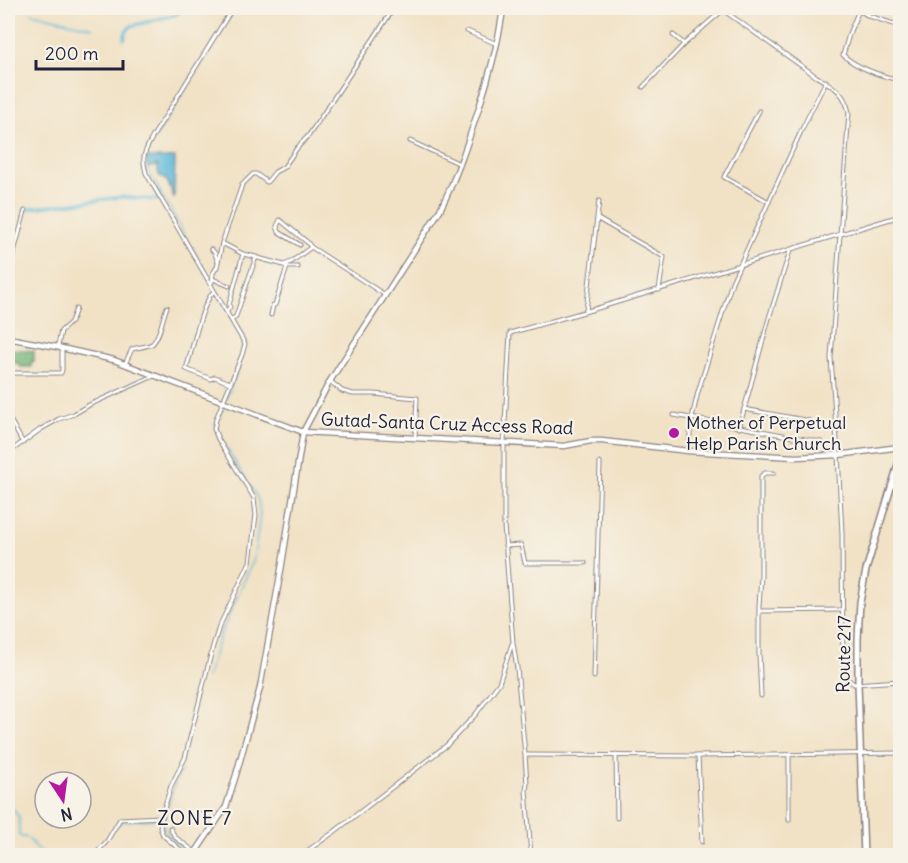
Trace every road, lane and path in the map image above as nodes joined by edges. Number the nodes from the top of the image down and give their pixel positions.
1 (231, 8) edge
2 (394, 8) edge
3 (503, 8) edge
4 (718, 8) edge
5 (858, 8) edge
6 (724, 9) edge
7 (900, 26) edge
8 (467, 31) dead end
9 (673, 35) dead end
10 (496, 44) junction
11 (684, 44) junction
12 (900, 80) edge
13 (826, 81) junction
14 (642, 87) dead end
15 (759, 111) dead end
16 (410, 141) dead end
17 (460, 165) junction
18 (599, 201) dead end
19 (769, 202) junction
20 (25, 212) dead end
21 (900, 216) edge
22 (597, 218) junction
23 (841, 235) junction
24 (222, 243) junction
25 (300, 245) dead end
26 (311, 247) junction
27 (211, 249) dead end
28 (790, 250) junction
29 (243, 254) junction
30 (258, 258) dead end
31 (218, 261) junction
32 (284, 265) junction
33 (739, 265) junction
34 (298, 267) dead end
35 (8, 274) edge
36 (213, 279) junction
37 (210, 284) junction
38 (229, 286) dead end
39 (659, 290) junction
40 (213, 291) junction
41 (385, 295) junction
42 (167, 307) dead end
43 (76, 309) dead end
44 (586, 311) junction
45 (226, 312) junction
46 (271, 315) dead end
47 (232, 320) junction
48 (8, 338) edge
49 (60, 347) junction
50 (125, 364) junction
51 (8, 374) edge
52 (155, 376) junction
53 (330, 381) junction
54 (231, 383) junction
55 (224, 402) junction
56 (744, 409) junction
57 (674, 415) dead end
58 (8, 416) edge
59 (692, 418) junction
60 (810, 421) dead end
61 (739, 428) junction
62 (303, 432) junction
63 (415, 438) junction
64 (504, 442) junction
65 (821, 442) dead end
66 (23, 443) junction
67 (900, 447) edge
68 (688, 451) junction
69 (8, 453) edge
70 (838, 455) junction
71 (900, 458) edge
72 (600, 463) dead end
73 (774, 473) dead end
74 (505, 546) junction
75 (585, 562) dead end
76 (843, 610) junction
77 (760, 611) junction
78 (513, 643) junction
79 (594, 676) dead end
80 (900, 681) edge
81 (858, 683) junction
82 (761, 696) dead end
83 (900, 753) edge
84 (861, 754) junction
85 (525, 755) junction
86 (616, 755) junction
87 (789, 755) junction
88 (698, 756) junction
89 (198, 813) dead end
90 (162, 817) junction
91 (617, 818) dead end
92 (789, 820) dead end
93 (216, 823) junction
94 (170, 828) dead end
95 (702, 842) dead end
96 (196, 854) edge
97 (94, 855) edge
98 (187, 855) edge
99 (300, 855) edge
100 (531, 855) edge
101 (864, 855) edge

1 - 37 street
2 - 24 street
3 - 10 street
4 - 6 street
5 - 7 street
5 - 12 street
6 - 11 street
6 - 13 street
8 - 10 street
9 - 11 street
10 - 17 street
11 - 14 street
13 - 19 street
13 - 23 street
15 - 19 street
16 - 17 street
17 - 41 street
18 - 22 street
19 - 33 street
20 - 35 street
21 - 23 street
22 - 39 street
22 - 44 street
23 - 28 street
23 - 70 street
24 - 29 street
24 - 31 street
25 - 26 street
26 - 32 street
26 - 41 street
27 - 31 street
28 - 33 street
28 - 56 street
29 - 45 street
29 - 47 street
30 - 32 street
31 - 36 street
32 - 34 street
32 - 46 street
33 - 39 street
33 - 59 street
36 - 37 street
36 - 38 street
37 - 40 street
39 - 44 street
40 - 45 street
40 - 54 street
41 - 53 street
42 - 50 street
43 - 49 street
44 - 64 street
45 - 47 street
47 - 54 street
48 - 49 street, Gutad-Santa Cruz Access Road
49 - 50 street, Gutad-Santa Cruz Access Road
49 - 51 street
50 - 52 street, Gutad-Santa Cruz Access Road
52 - 55 street, Gutad-Santa Cruz Access Road
52 - 66 street
53 - 62 street
53 - 63 street
54 - 55 street
55 - 62 street, Gutad-Santa Cruz Access Road
55 - 90 street
56 - 60 street
56 - 61 street
57 - 59 street
58 - 66 street
59 - 61 street
59 - 68 street
61 - 65 street
62 - 63 street, Gutad-Santa Cruz Access Road
62 - 93 street
63 - 64 street, Gutad-Santa Cruz Access Road
64 - 68 street, Gutad-Santa Cruz Access Road
64 - 74 street
66 - 69 street
67 - 70 street, Gutad-Santa Cruz Access Road
68 - 70 street, Gutad-Santa Cruz Access Road
70 - 76 street
71 - 81 main road, Route 217
72 - 79 street
73 - 77 street
74 - 75 street
74 - 78 street
76 - 77 street
76 - 81 street
77 - 82 street
78 - 85 street
78 - 99 street
80 - 81 street
81 - 84 main road, Route 217
83 - 84 street
84 - 87 street
84 - 101 main road, Route 217
85 - 86 street
85 - 100 street
86 - 88 street
86 - 91 street
87 - 88 street
87 - 92 street
88 - 95 street
89 - 93 street
90 - 97 street
90 - 98 street
93 - 96 street
94 - 96 street

